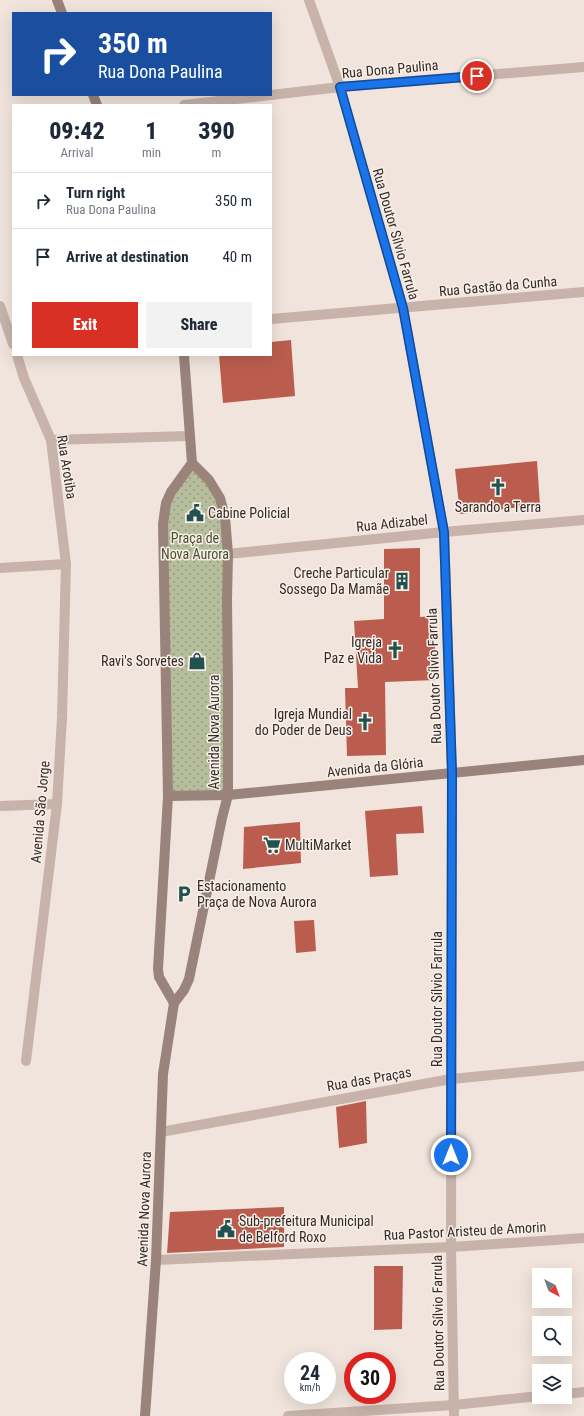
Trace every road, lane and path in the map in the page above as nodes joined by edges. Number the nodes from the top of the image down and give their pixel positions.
1 (57, 0) edge
2 (308, 0) edge
3 (62, 12) edge
4 (584, 68) edge
5 (340, 87) junction
6 (272, 95) edge
7 (262, 96) edge
8 (193, 104) edge
9 (584, 292) edge
10 (0, 306) edge
11 (403, 308) junction
12 (272, 319) edge
13 (5, 334) edge
14 (12, 343) edge
15 (17, 356) edge
16 (184, 356) edge
17 (189, 436) junction
18 (51, 440) junction
19 (192, 463) junction
20 (584, 520) edge
21 (444, 532) junction
22 (228, 554) junction
23 (66, 564) junction
24 (0, 568) edge
25 (584, 760) edge
26 (452, 773) junction
27 (168, 796) junction
28 (228, 796) junction
29 (57, 804) junction
30 (0, 806) edge
31 (174, 1004) junction
32 (26, 1061) dead end
33 (584, 1066) edge
34 (451, 1079) junction
35 (161, 1132) junction
36 (584, 1238) edge
37 (451, 1247) junction
38 (156, 1260) junction
39 (584, 1392) edge
40 (572, 1393) edge
41 (532, 1397) edge
42 (454, 1405) junction
43 (145, 1416) edge
44 (288, 1416) edge
45 (454, 1416) edge

1 - 3 street
2 - 5 street, Rua Doutor Sílvio Farrula
4 - 5 street, Rua Dona Paulina
5 - 6 street, Rua Dona Paulina
5 - 11 street, Rua Doutor Sílvio Farrula
7 - 8 street, Rua Dona Paulina
9 - 11 street, Rua Gastão da Cunha
10 - 13 street
11 - 12 street, Rua Gastão da Cunha
11 - 21 street, Rua Doutor Sílvio Farrula
13 - 14 street
15 - 18 street, Rua Arotiba
16 - 17 street
17 - 18 street
17 - 19 street
18 - 23 street, Rua Arotiba
19 - 22 street, Avenida Nova Aurora
19 - 27 street
20 - 21 street, Rua Adizabel
21 - 22 street, Rua Adizabel
21 - 26 street, Rua Doutor Sílvio Farrula
22 - 28 street, Avenida Nova Aurora
23 - 24 street
23 - 29 street, Avenida São Jorge
25 - 26 street, Avenida da Glória
26 - 28 street, Avenida da Glória
26 - 34 street, Rua Doutor Sílvio Farrula
27 - 28 street, Avenida da Glória
27 - 31 street
28 - 31 street, Avenida Nova Aurora
29 - 30 street
29 - 32 street, Avenida São Jorge
31 - 35 street, Avenida Nova Aurora
33 - 34 street, Rua das Praças
34 - 35 street, Rua das Praças
34 - 37 street, Rua Doutor Sílvio Farrula
35 - 38 street, Avenida Nova Aurora
36 - 37 street, Rua Pastor Aristeu de Amorin
37 - 38 street, Rua Pastor Aristeu de Amorin
37 - 42 street, Rua Doutor Sílvio Farrula
38 - 43 street, Avenida Nova Aurora
39 - 40 street
41 - 42 street
42 - 44 street
42 - 45 street, Rua Doutor Sílvio Farrula

